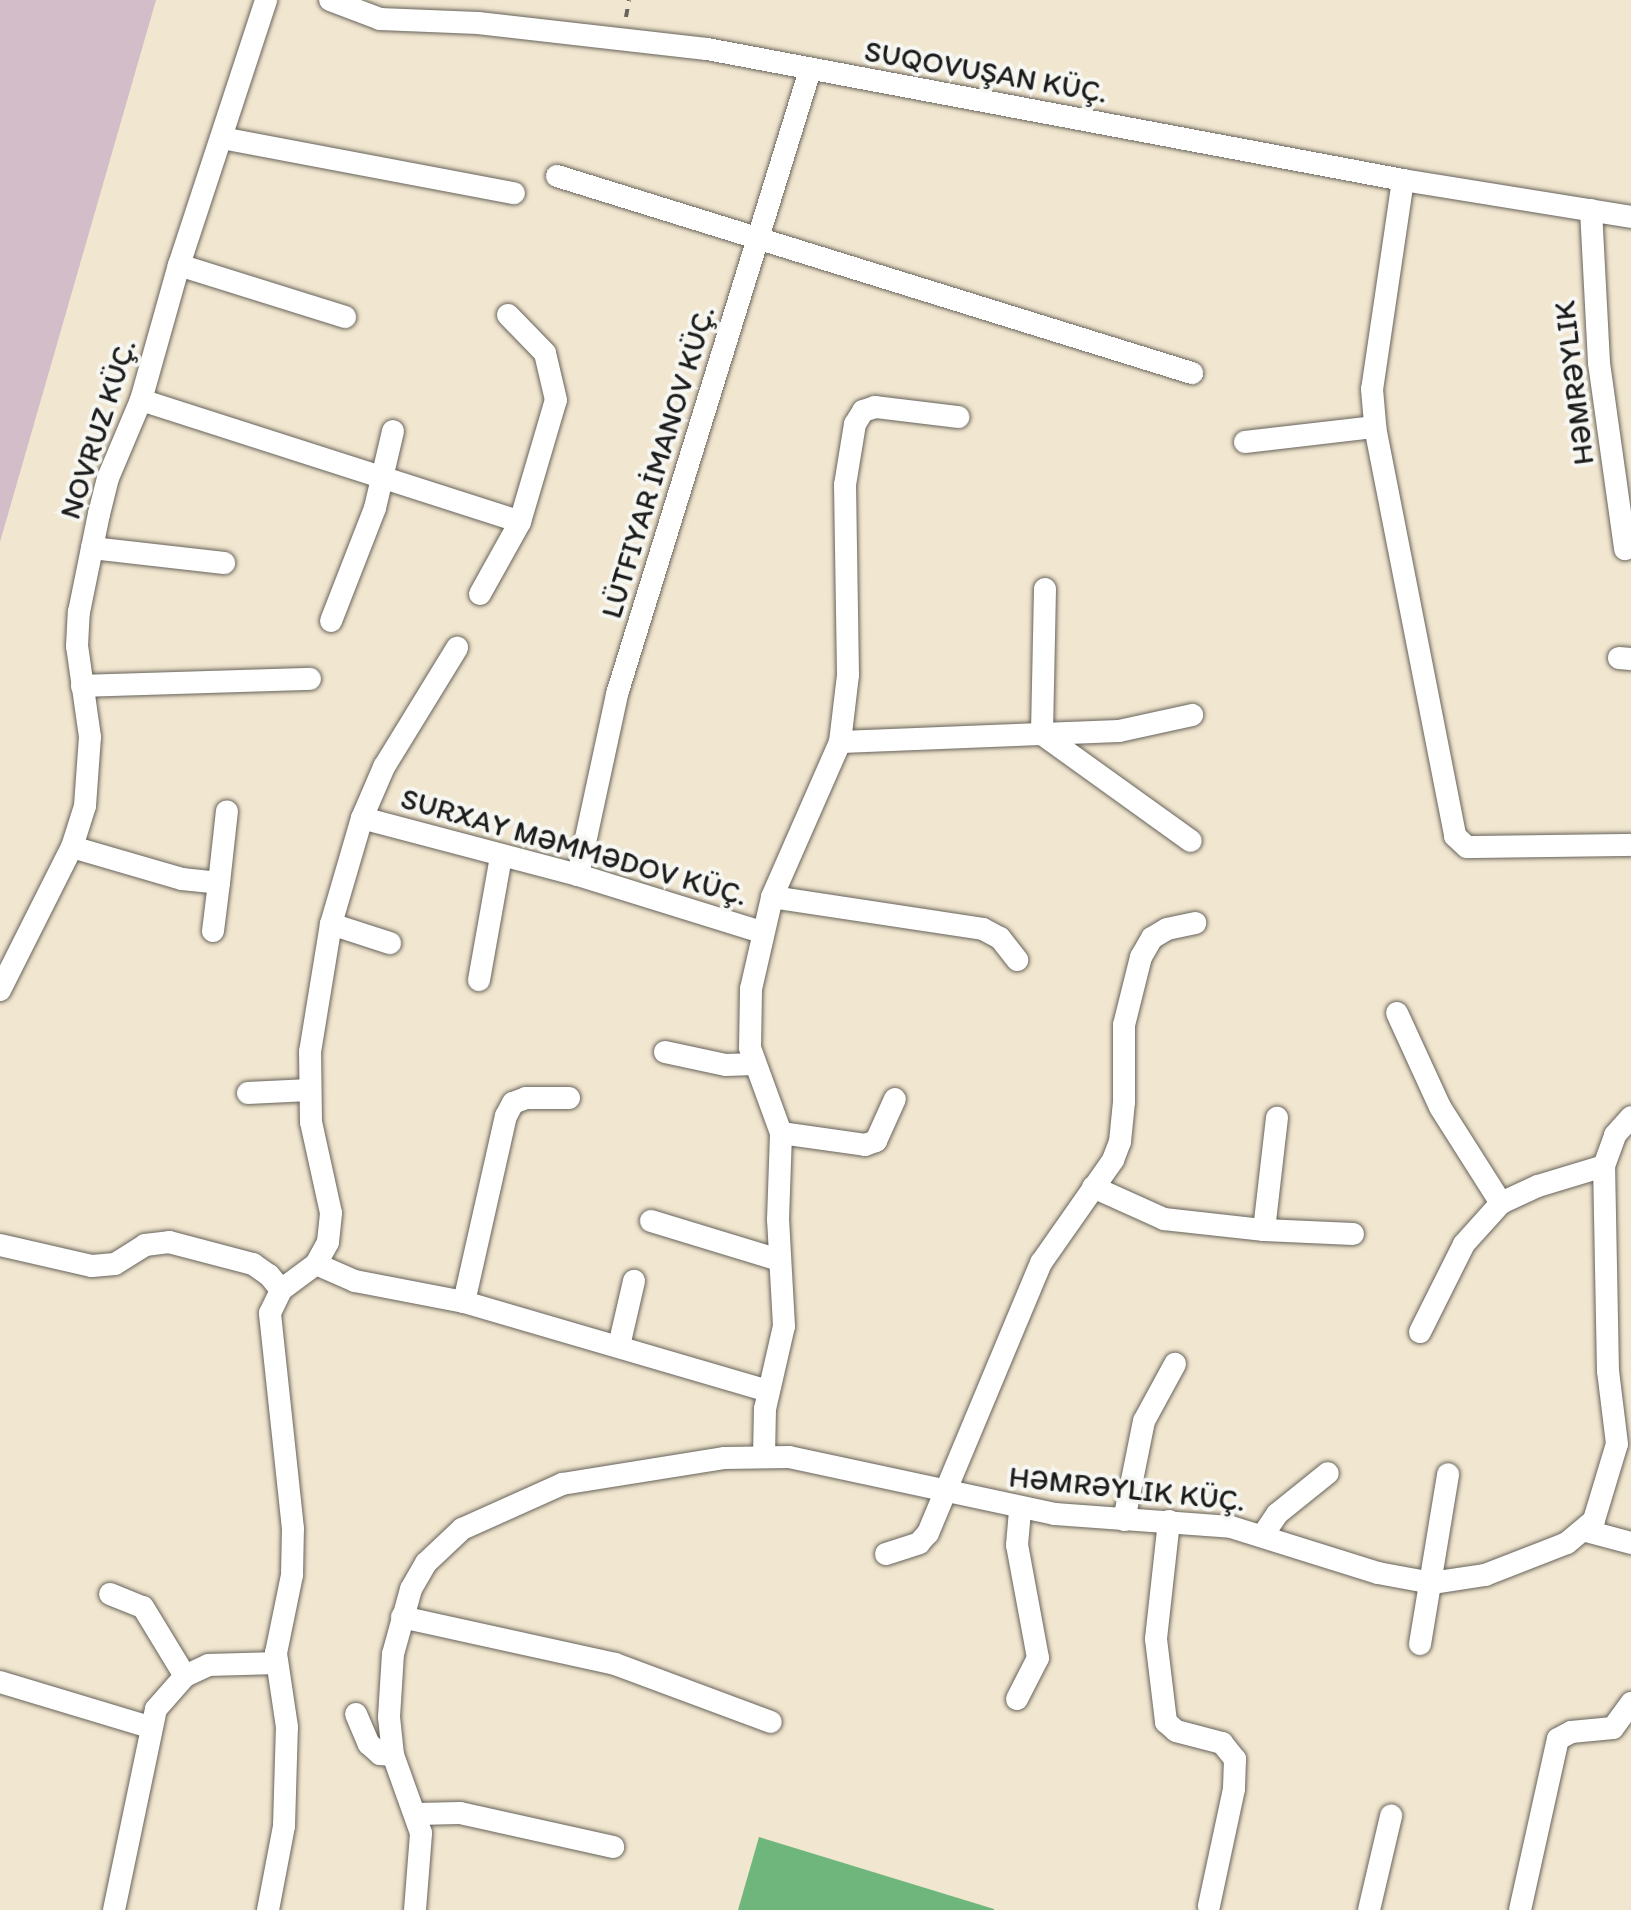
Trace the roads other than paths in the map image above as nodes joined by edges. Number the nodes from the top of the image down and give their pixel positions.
1 (266, 0) edge
2 (330, 0) edge
3 (810, 70) junction
4 (222, 138) junction
5 (557, 176) dead end
6 (1403, 180) junction
7 (514, 193) dead end
8 (1591, 210) junction
9 (1631, 217) edge
10 (757, 240) junction
11 (179, 265) junction
12 (508, 315) dead end
13 (345, 317) dead end
14 (1192, 373) dead end
15 (141, 400) junction
16 (958, 417) dead end
17 (1375, 427) junction
18 (393, 431) dead end
19 (1245, 442) dead end
20 (382, 480) junction
21 (520, 522) junction
22 (92, 548) junction
23 (1625, 549) dead end
24 (224, 563) dead end
25 (1045, 589) dead end
26 (480, 594) dead end
27 (331, 621) dead end
28 (457, 648) dead end
29 (310, 679) dead end
30 (82, 686) junction
31 (1192, 714) dead end
32 (1042, 734) junction
33 (840, 742) junction
34 (227, 811) dead end
35 (362, 818) junction
36 (1191, 841) dead end
37 (1631, 845) edge
38 (72, 847) junction
39 (501, 856) junction
40 (578, 875) junction
41 (219, 883) junction
42 (772, 897) junction
43 (1195, 923) dead end
44 (331, 924) junction
45 (213, 931) dead end
46 (762, 932) junction
47 (390, 943) dead end
48 (1017, 960) dead end
49 (479, 980) dead end
50 (0, 990) edge
51 (1398, 1014) dead end
52 (666, 1052) dead end
53 (755, 1064) junction
54 (309, 1090) junction
55 (248, 1093) dead end
56 (570, 1098) dead end
57 (895, 1099) dead end
58 (1631, 1117) edge
59 (1277, 1118) dead end
60 (782, 1133) junction
61 (1604, 1166) junction
62 (1093, 1187) junction
63 (1500, 1204) junction
64 (652, 1220) dead end
65 (1264, 1230) junction
66 (1353, 1234) dead end
67 (0, 1245) edge
68 (779, 1260) junction
69 (316, 1264) junction
70 (634, 1280) dead end
71 (281, 1290) junction
72 (464, 1302) junction
73 (1420, 1332) dead end
74 (618, 1346) junction
75 (1175, 1364) dead end
76 (768, 1391) junction
77 (764, 1456) junction
78 (1328, 1474) dead end
79 (1448, 1474) dead end
80 (944, 1494) junction
81 (1020, 1509) junction
82 (1124, 1520) junction
83 (1169, 1521) junction
84 (1586, 1530) junction
85 (1263, 1535) junction
86 (1631, 1543) edge
87 (886, 1554) dead end
88 (1432, 1583) junction
89 (110, 1594) dead end
90 (402, 1617) junction
91 (1420, 1644) dead end
92 (276, 1663) junction
93 (184, 1676) junction
94 (0, 1682) edge
95 (1018, 1699) dead end
96 (1631, 1703) edge
97 (356, 1714) dead end
98 (770, 1722) dead end
99 (149, 1727) junction
100 (393, 1755) junction
101 (416, 1814) junction
102 (1391, 1816) dead end
103 (613, 1847) dead end
104 (1209, 1906) dead end
105 (114, 1910) edge
106 (268, 1910) edge
107 (415, 1910) edge
108 (1369, 1910) edge
109 (1520, 1910) edge

1 - 4 street, NOVRUZ KÜÇ.
2 - 3 street, SUQOVUŞAN KÜÇ.
3 - 6 street, SUQOVUŞAN KÜÇ.
3 - 10 street, LÜTFIYAR İMANOV KÜÇ.
4 - 7 street
4 - 11 street, NOVRUZ KÜÇ.
5 - 10 street
6 - 8 street, SUQOVUŞAN KÜÇ.
6 - 17 street
8 - 9 street, SUQOVUŞAN KÜÇ.
8 - 23 street, HƏMRƏYLIK
10 - 14 street
10 - 40 street, LÜTFIYAR İMANOV KÜÇ.
11 - 13 street
11 - 15 street, NOVRUZ KÜÇ.
12 - 21 street
15 - 20 street
15 - 22 street, NOVRUZ KÜÇ.
16 - 33 street, SURXAY MƏMMƏDOV KÜÇ.
17 - 19 street
17 - 37 street
18 - 20 street
20 - 21 street
20 - 27 street
21 - 26 street
22 - 24 street
22 - 30 street, NOVRUZ KÜÇ.
25 - 32 street
28 - 35 street
29 - 30 street
30 - 38 street, NOVRUZ KÜÇ.
31 - 32 street
32 - 33 street
32 - 36 street
33 - 42 street, SURXAY MƏMMƏDOV KÜÇ.
34 - 41 street
35 - 39 street, SURXAY MƏMMƏDOV KÜÇ.
35 - 44 street, SURXAY MƏMMƏDOV KÜÇ.
38 - 41 street
38 - 50 street, NOVRUZ KÜÇ.
39 - 40 street, SURXAY MƏMMƏDOV KÜÇ.
39 - 49 street
40 - 46 street, SURXAY MƏMMƏDOV KÜÇ.
41 - 45 street
42 - 46 street, SURXAY MƏMMƏDOV KÜÇ.
42 - 48 street
43 - 62 street
44 - 47 street
44 - 54 street, SURXAY MƏMMƏDOV KÜÇ.
46 - 53 street, SURXAY MƏMMƏDOV KÜÇ.
51 - 63 street
52 - 53 street
53 - 60 street, SURXAY MƏMMƏDOV KÜÇ.
54 - 55 street
54 - 69 street, SURXAY MƏMMƏDOV KÜÇ.
56 - 72 street
57 - 60 street
58 - 61 street
59 - 65 street
60 - 68 street, SURXAY MƏMMƏDOV KÜÇ.
61 - 63 street
61 - 84 street
62 - 65 street
62 - 80 street
63 - 73 street
64 - 68 street
65 - 66 street
67 - 71 street
68 - 76 street, SURXAY MƏMMƏDOV KÜÇ.
69 - 71 street
69 - 72 street
70 - 74 street
71 - 92 street
72 - 74 street
74 - 76 street
75 - 82 street
76 - 77 street, SURXAY MƏMMƏDOV KÜÇ.
77 - 80 street, HƏMRƏYLIK KÜÇ.
77 - 90 street, HƏMRƏYLIK KÜÇ.
78 - 85 street
79 - 88 street
80 - 81 street, HƏMRƏYLIK KÜÇ.
80 - 87 street
81 - 82 street, HƏMRƏYLIK KÜÇ.
81 - 95 street
82 - 83 street, HƏMRƏYLIK KÜÇ.
83 - 85 street, HƏMRƏYLIK KÜÇ.
83 - 104 street
84 - 86 street
84 - 88 street, HƏMRƏYLIK KÜÇ.
85 - 88 street, HƏMRƏYLIK KÜÇ.
88 - 91 street
89 - 93 street
90 - 98 street
90 - 100 street, HƏMRƏYLIK KÜÇ.
92 - 93 street
92 - 106 street
93 - 99 street
94 - 99 street
96 - 109 street
97 - 100 street
99 - 105 street
100 - 101 street, HƏMRƏYLIK KÜÇ.
101 - 103 street
101 - 107 street, HƏMRƏYLIK KÜÇ.
102 - 108 street

